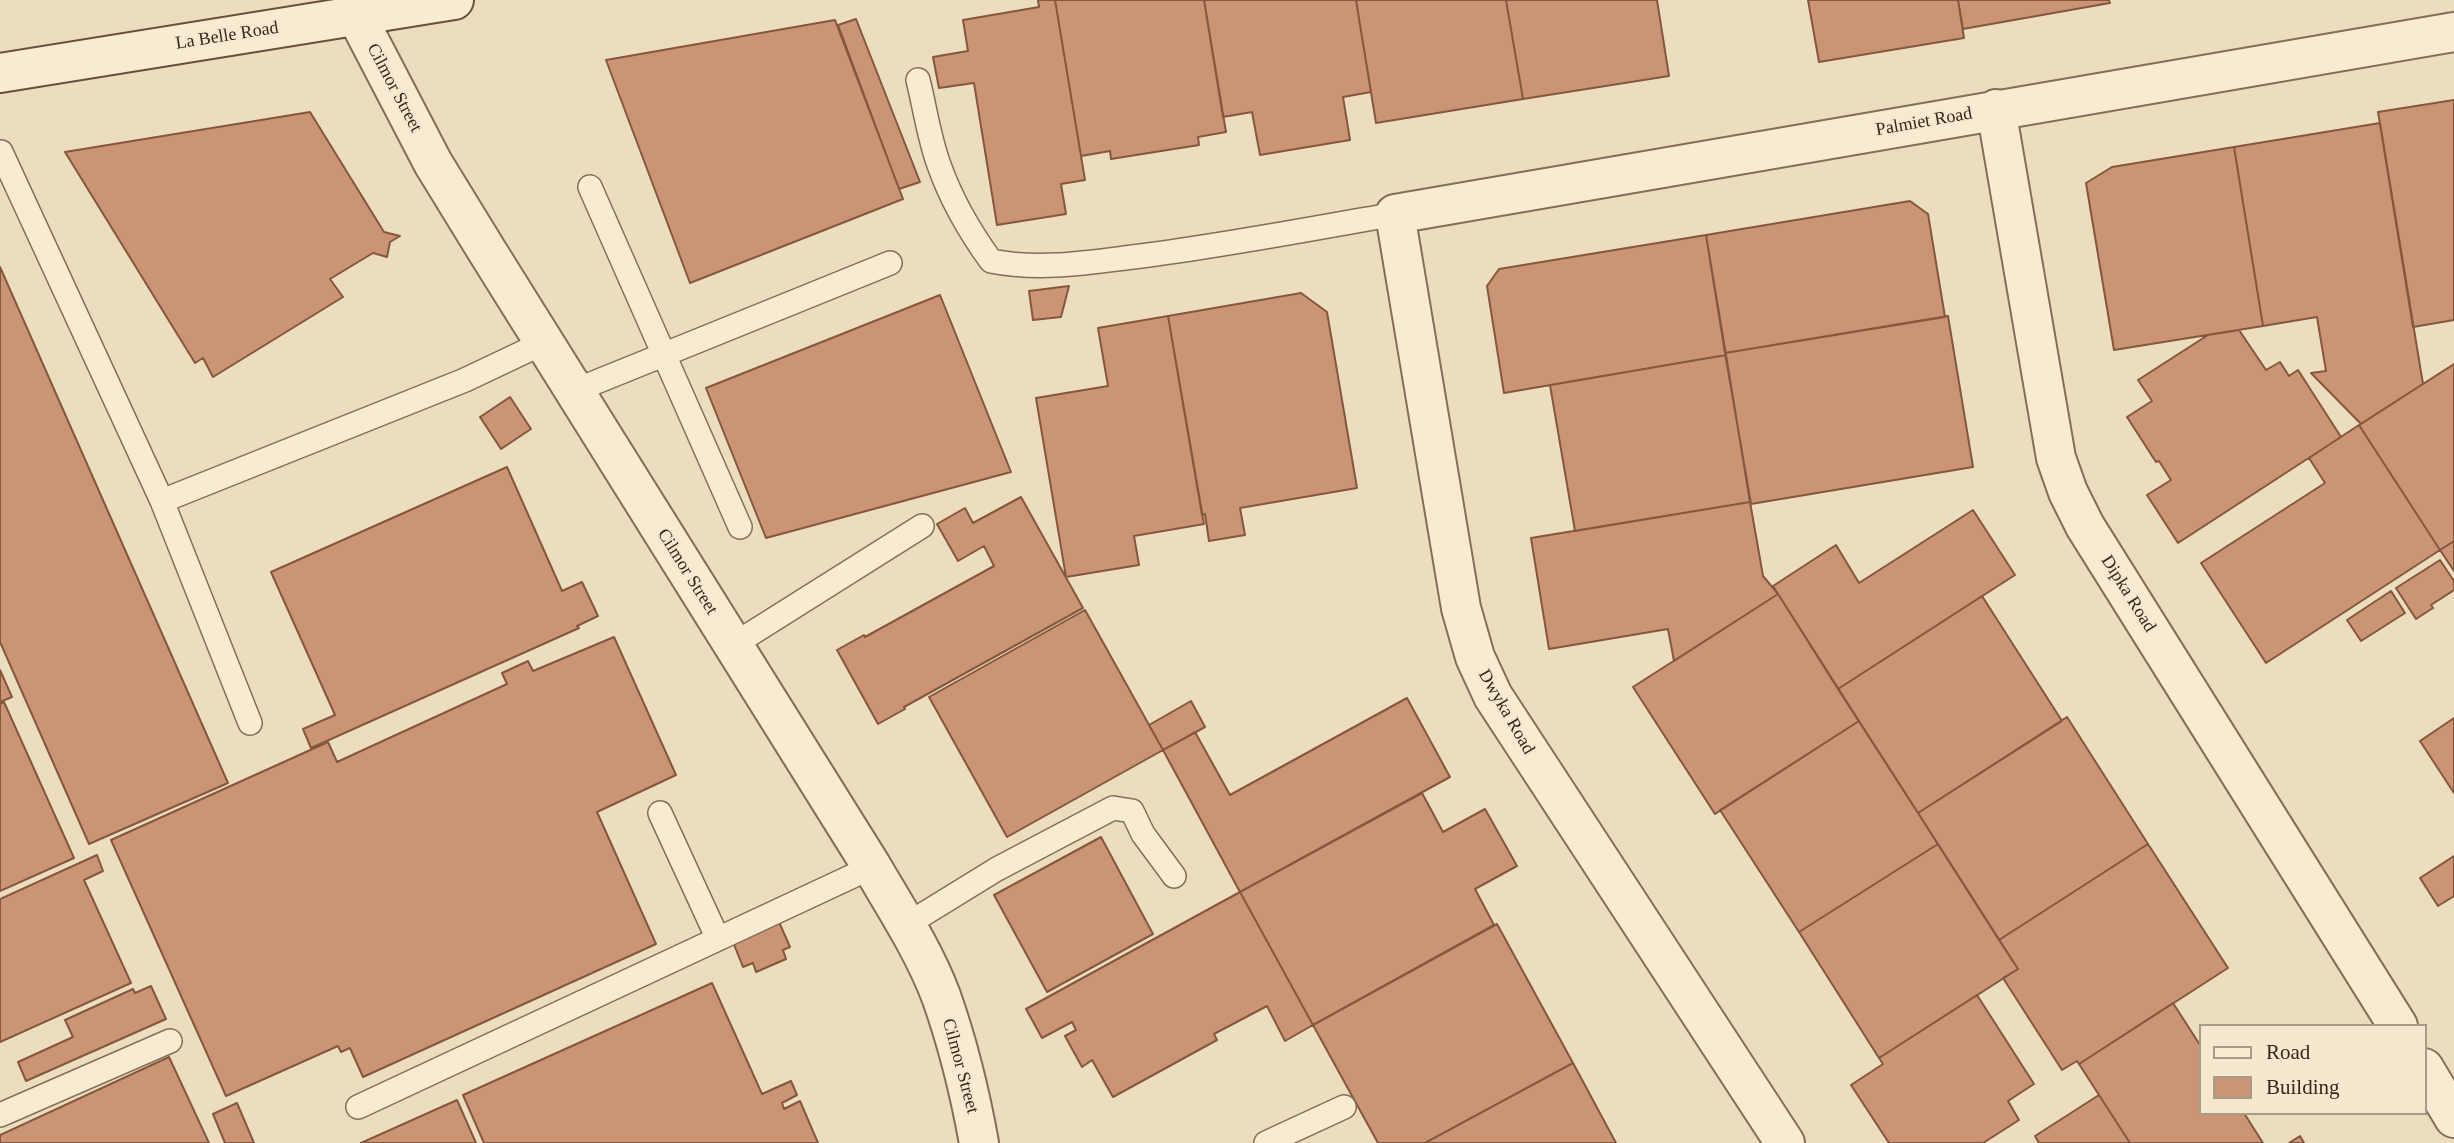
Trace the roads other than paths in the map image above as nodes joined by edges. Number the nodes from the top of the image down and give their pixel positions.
1 (454, 0) edge
2 (357, 17) junction
3 (2454, 32) edge
4 (0, 73) edge
5 (918, 79) dead end
6 (1996, 109) junction
7 (1, 152) edge
8 (590, 187) dead end
9 (1395, 214) junction
10 (890, 263) dead end
11 (543, 343) junction
12 (664, 353) junction
13 (574, 391) junction
14 (162, 500) junction
15 (922, 526) dead end
16 (740, 527) dead end
17 (733, 645) junction
18 (250, 723) dead end
19 (660, 814) dead end
20 (872, 867) junction
21 (1174, 876) dead end
22 (906, 925) junction
23 (718, 939) junction
24 (2397, 1024) edge
25 (170, 1041) dead end
26 (2426, 1071) edge
27 (358, 1107) dead end
28 (1344, 1107) dead end
29 (0, 1115) edge
30 (2454, 1118) edge
31 (979, 1143) edge
32 (1266, 1143) edge
33 (1785, 1143) edge

1 - 2 street, La Belle Road
2 - 4 street, La Belle Road
2 - 11 street, Cilmor Street
3 - 6 street, Palmiet Road
5 - 9 lane
6 - 9 street, Palmiet Road
6 - 24 street, Dipka Road
7 - 14 lane
8 - 12 lane
9 - 33 street, Dwyka Road
10 - 12 lane
11 - 13 street, Cilmor Street
11 - 14 lane
12 - 13 lane
12 - 16 lane
13 - 17 street, Cilmor Street
14 - 18 lane
15 - 17 lane
17 - 20 street, Cilmor Street
19 - 23 lane
20 - 22 street, Cilmor Street
20 - 23 lane
21 - 22 lane
22 - 31 street, Cilmor Street
23 - 27 lane
25 - 29 lane
26 - 30 street
28 - 32 lane

